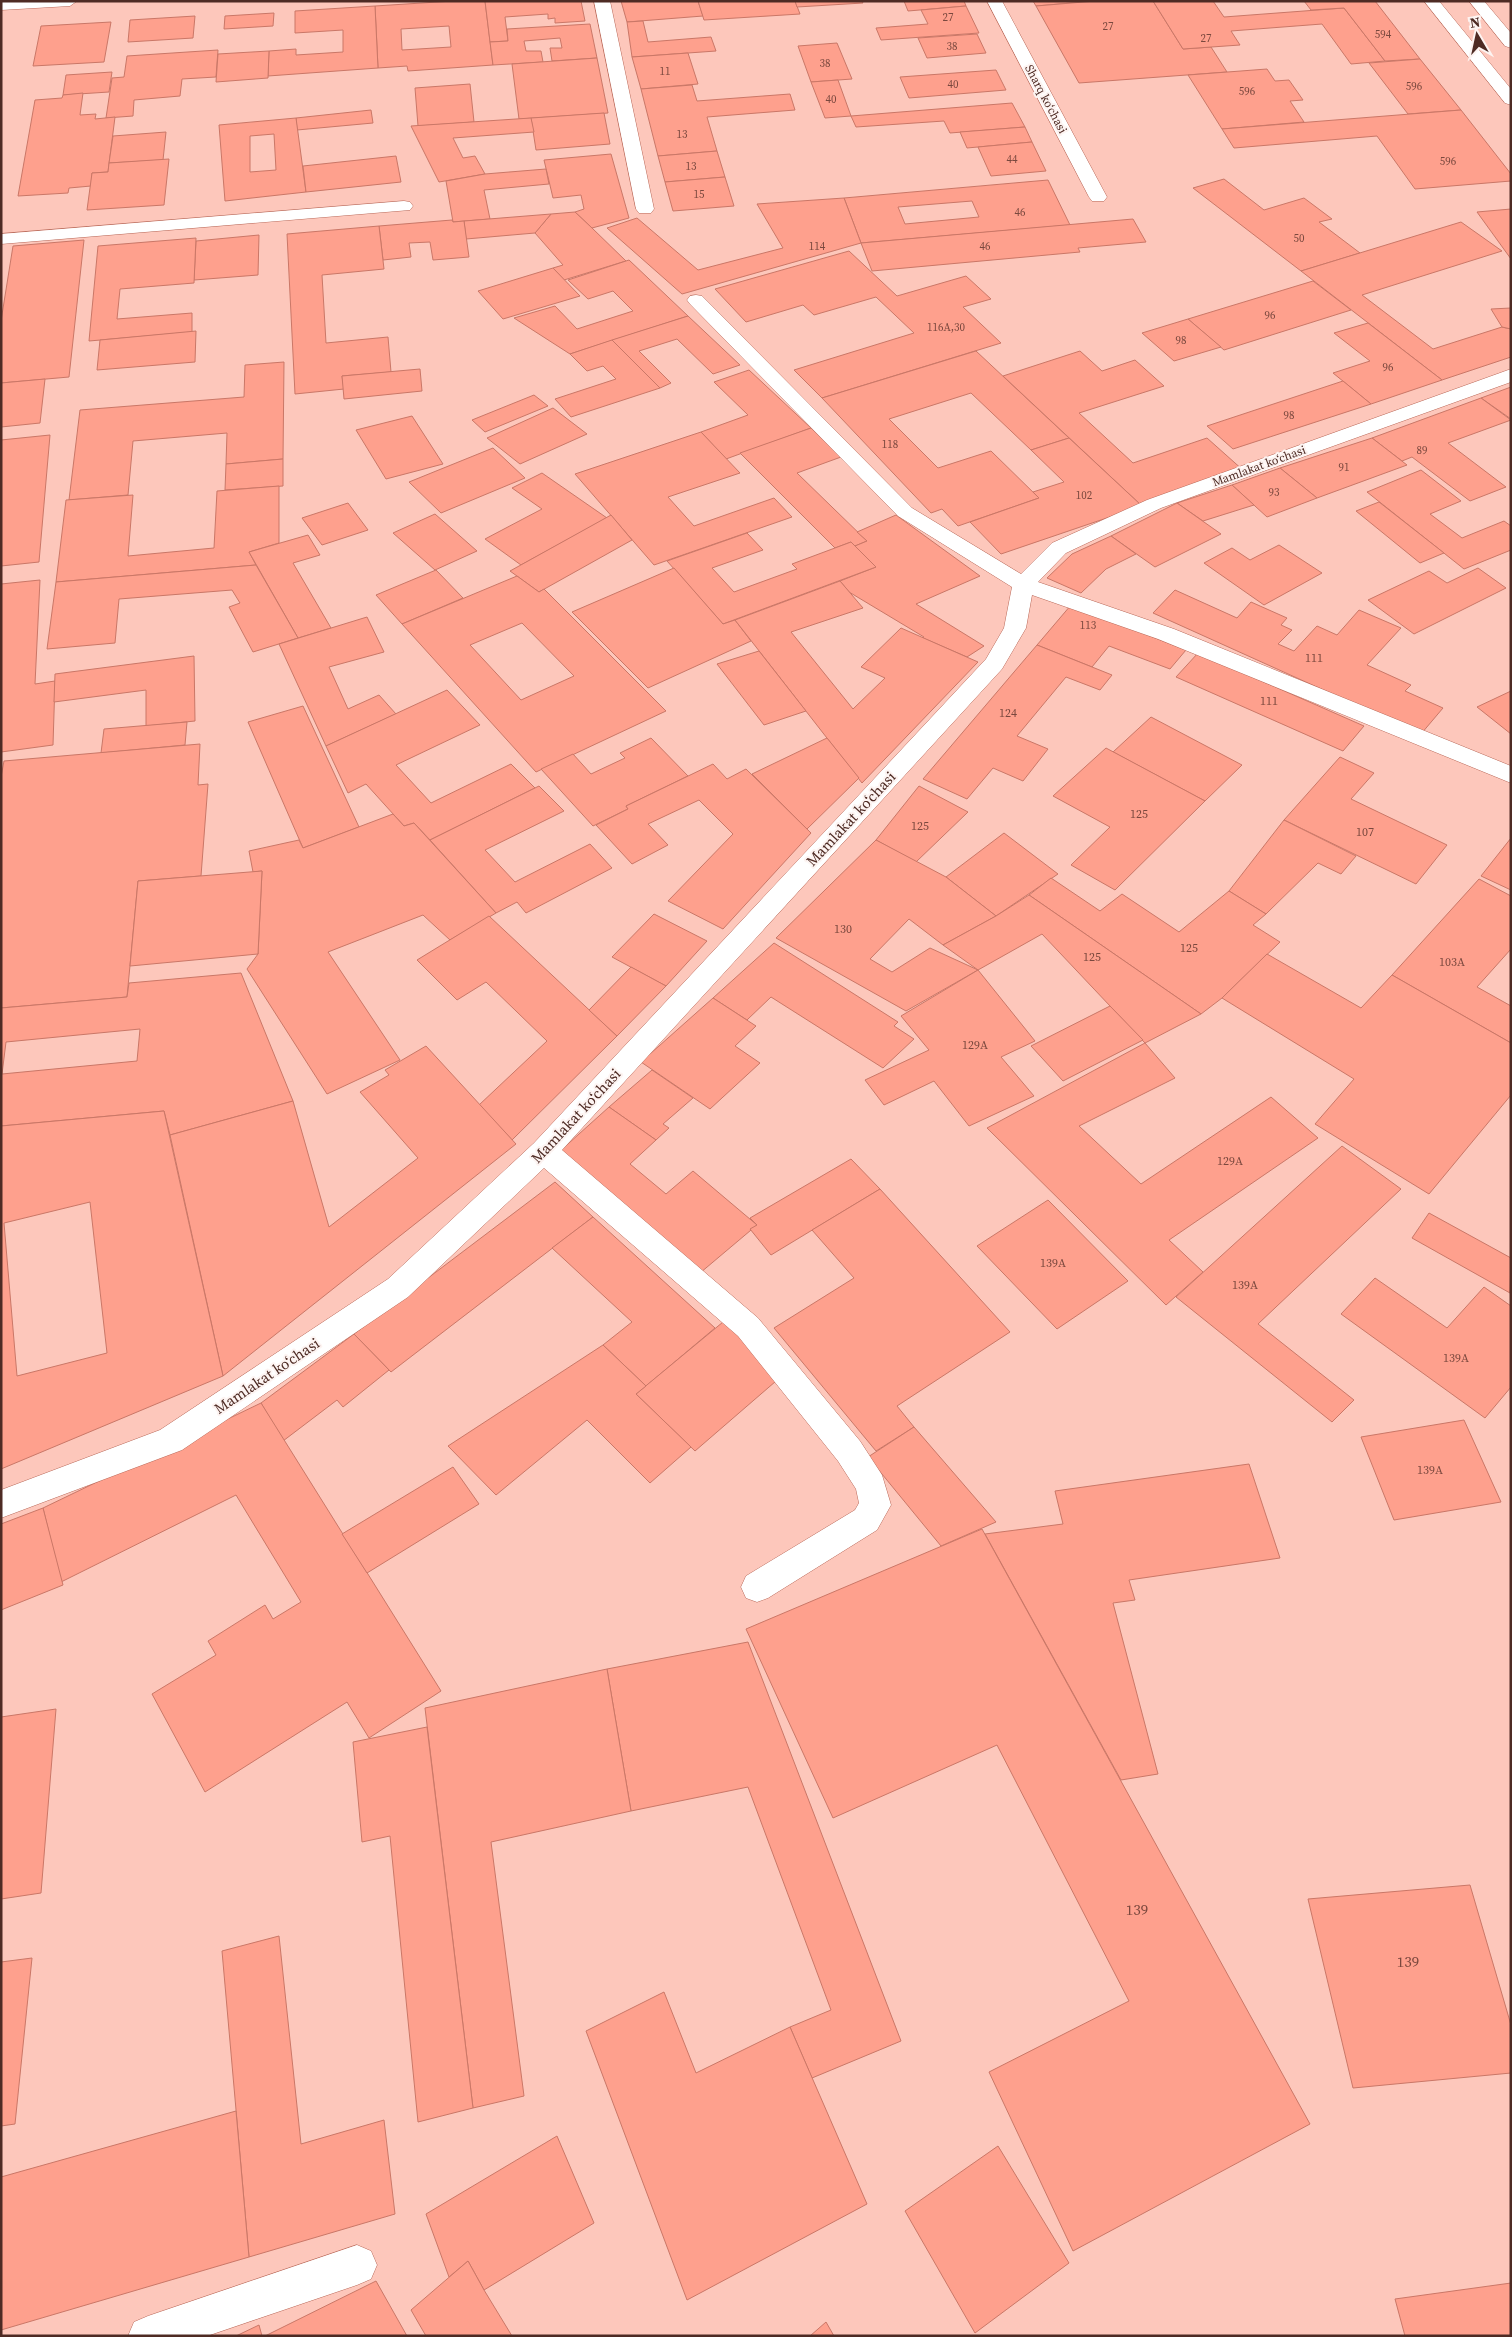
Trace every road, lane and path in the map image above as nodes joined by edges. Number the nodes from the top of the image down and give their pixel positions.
1 (70, 1) edge
2 (602, 1) edge
3 (994, 1) edge
4 (1431, 1) edge
5 (1476, 1) edge
6 (1, 5) edge
7 (1511, 43) edge
8 (1511, 100) edge
9 (1098, 197) dead end
10 (404, 206) dead end
11 (646, 210) dead end
12 (1, 239) edge
13 (696, 300) dead end
14 (1511, 375) edge
15 (1024, 584) junction
16 (1511, 775) edge
17 (544, 1151) junction
18 (1, 1504) edge
19 (757, 1587) dead end
20 (357, 2265) dead end
21 (148, 2336) edge

1 - 6 street
2 - 11 street
3 - 9 street, Sharq koʻchasi
4 - 8 street
5 - 7 street
10 - 12 street
13 - 15 street
14 - 15 street, Mamlakat koʻchasi
15 - 16 street
15 - 17 street, Mamlakat koʻchasi
17 - 18 street, Mamlakat koʻchasi
17 - 19 street
20 - 21 street

